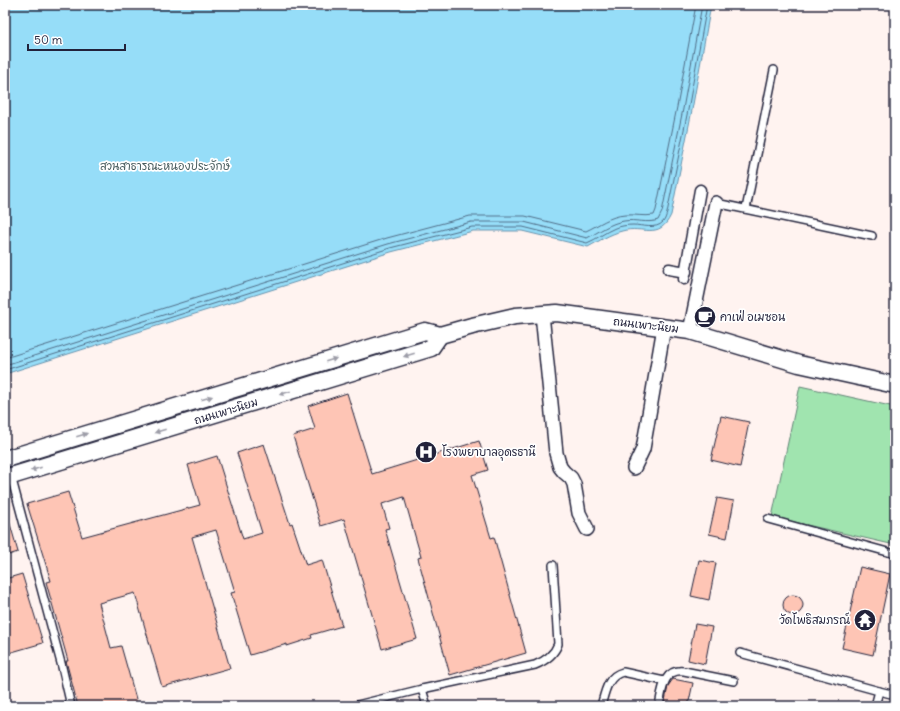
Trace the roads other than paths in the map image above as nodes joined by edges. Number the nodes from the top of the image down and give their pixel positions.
1 (774, 70) dead end
2 (700, 190) dead end
3 (716, 203) joint
4 (746, 209) junction
5 (872, 236) dead end
6 (669, 269) dead end
7 (542, 314) junction
8 (664, 327) junction
9 (690, 331) junction
10 (440, 335) junction
11 (895, 385) edge
12 (5, 459) edge
13 (634, 468) dead end
14 (8, 477) edge
15 (768, 519) dead end
16 (587, 529) dead end
17 (895, 554) edge
18 (553, 565) dead end
19 (740, 653) dead end
20 (664, 681) junction
21 (734, 681) dead end
22 (422, 689) junction
23 (879, 691) junction
24 (895, 695) edge
25 (71, 706) edge
26 (353, 706) edge
27 (427, 706) edge
28 (601, 706) edge
29 (659, 706) edge
30 (875, 706) edge

1 - 4 lane
2 - 6 street
3 - 4 lane
3 - 9 street
4 - 5 lane
7 - 8 street, ถนนเพาะนิยม
7 - 10 street, ถนนเพาะนิยม
7 - 16 street
8 - 9 street, ถนนเพาะนิยม
8 - 13 street
9 - 11 street, ถนนเพาะนิยม
12 -> 10 street, ถนนเพาะนิยม
10 -> 14 street, ถนนเพาะนิยม
14 - 25 lane
15 - 17 lane
18 - 22 lane
19 - 23 lane
20 - 21 lane
20 - 28 lane
20 - 29 lane
22 - 26 lane
22 - 27 lane
23 - 24 lane
23 - 30 lane

